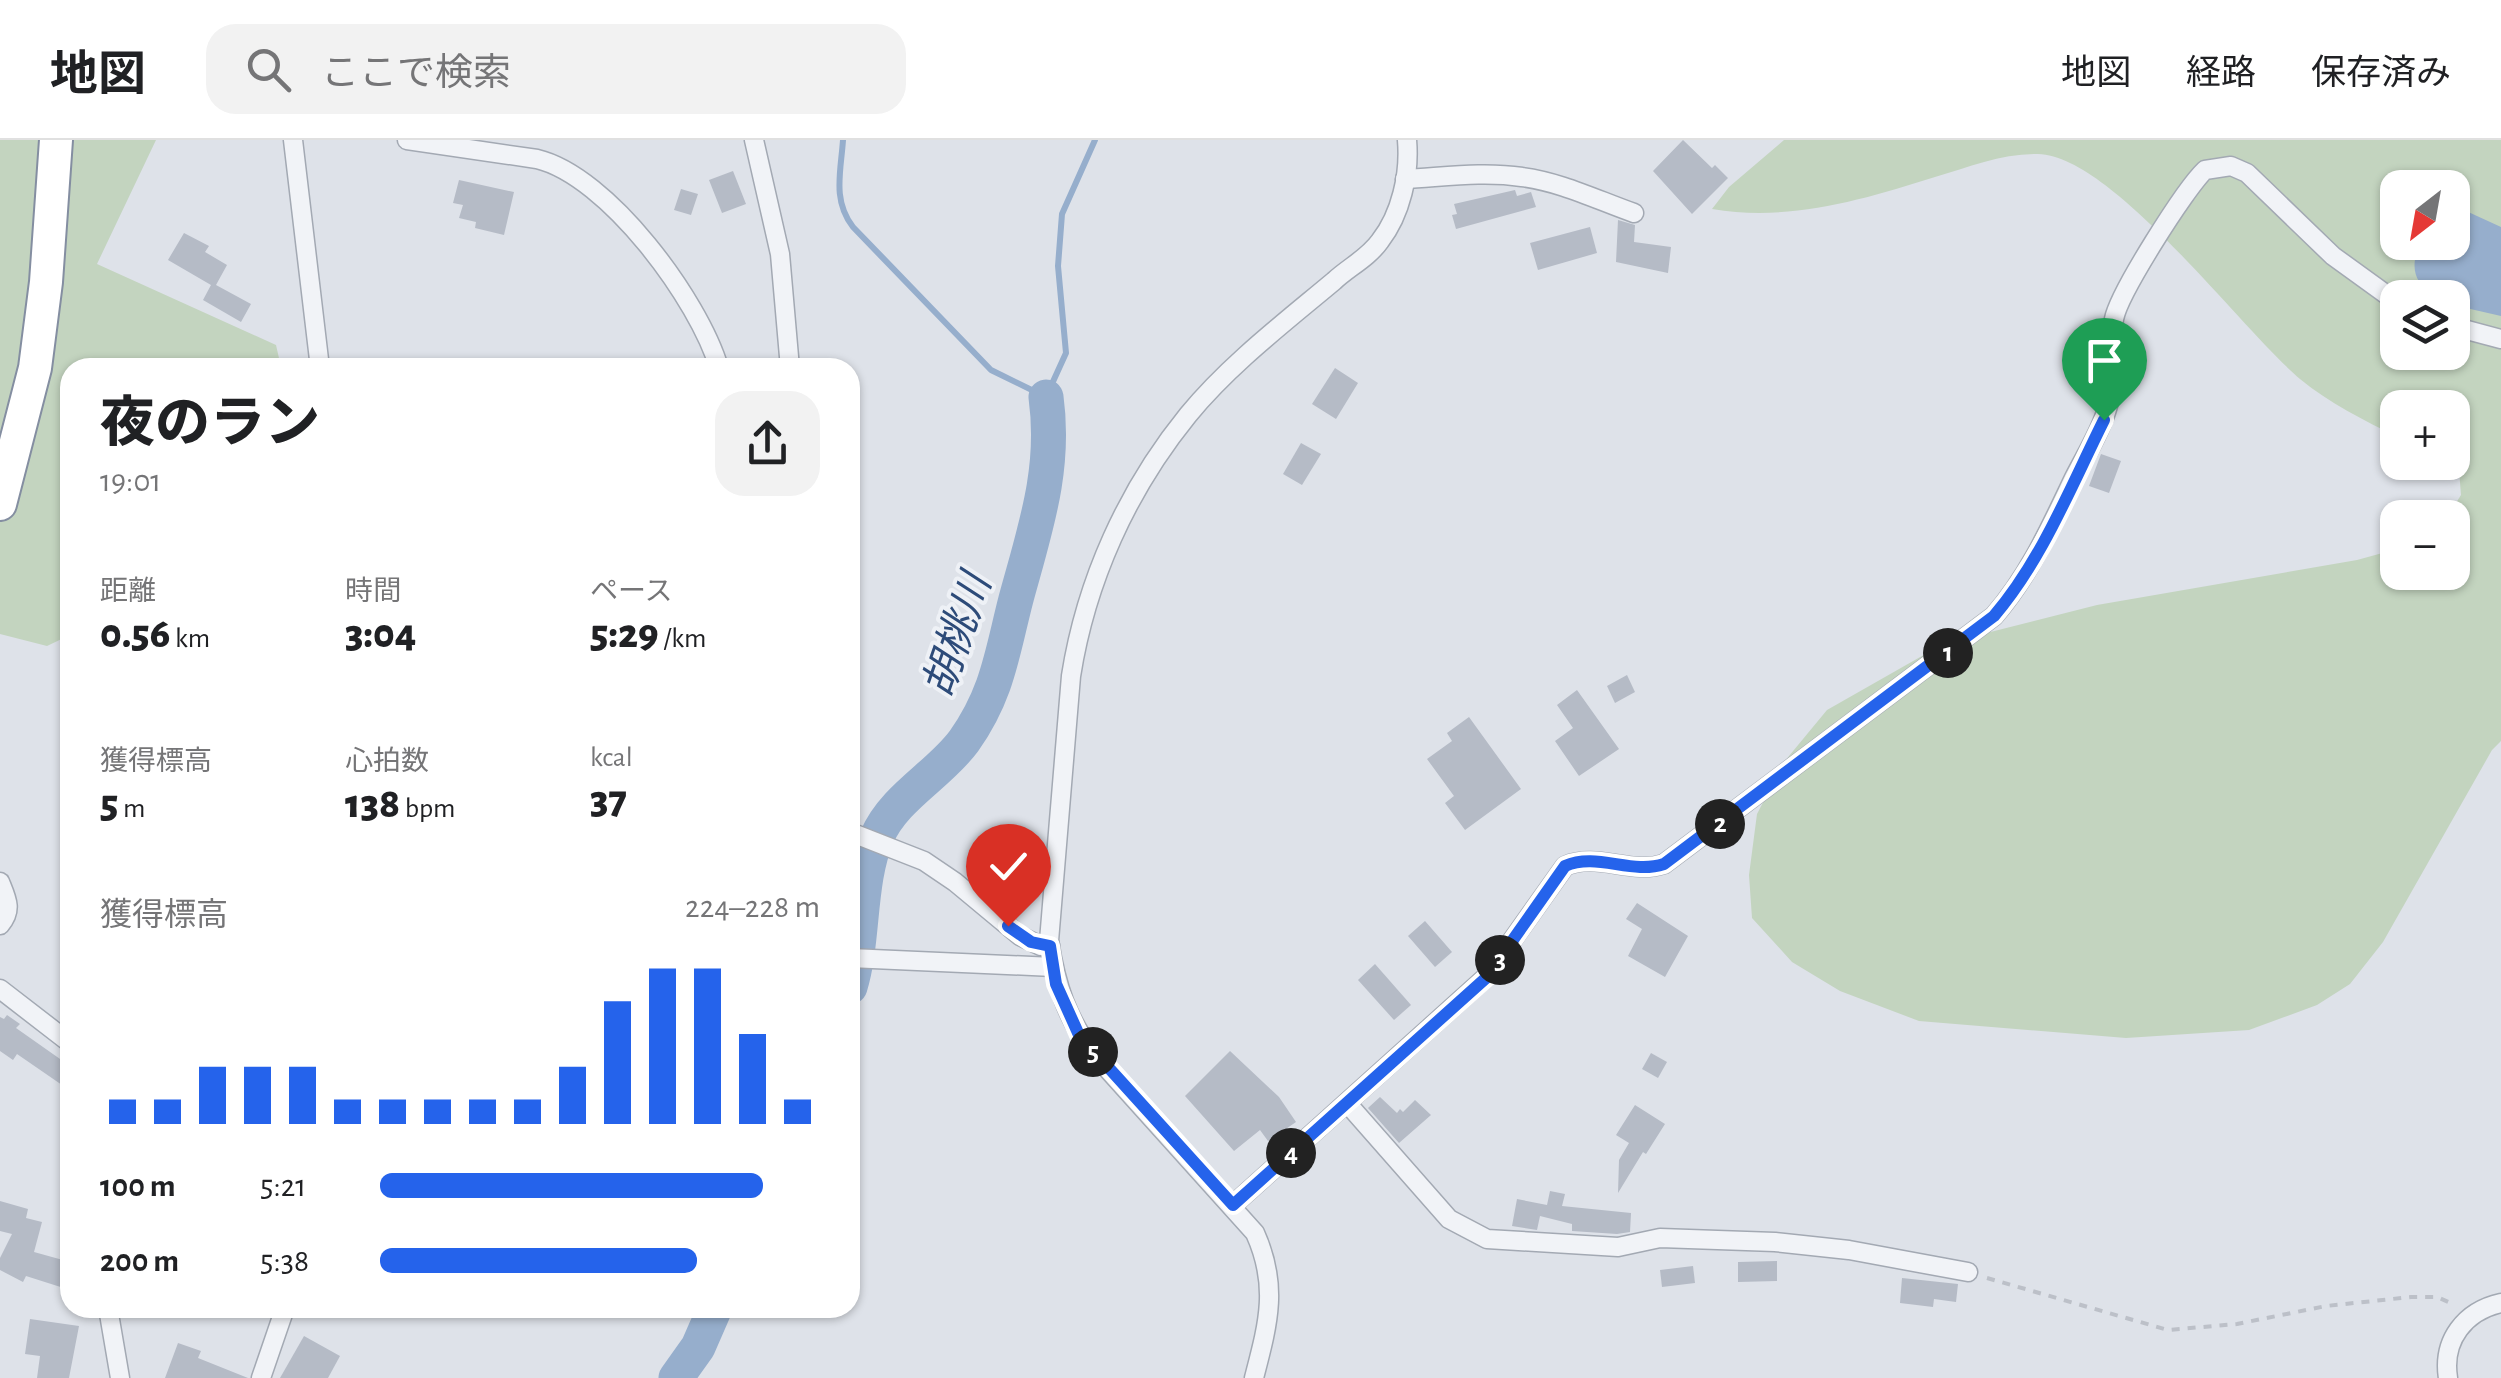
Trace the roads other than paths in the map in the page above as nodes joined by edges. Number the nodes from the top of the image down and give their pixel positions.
1 (293, 140) edge
2 (407, 140) edge
3 (754, 140) edge
4 (1406, 140) edge
5 (62, 146) edge
6 (1405, 179) junction
7 (1634, 213) dead end
8 (2380, 290) edge
9 (2470, 331) edge
10 (2501, 340) edge
11 (319, 358) edge
12 (715, 358) edge
13 (789, 358) edge
14 (0, 504) edge
15 (860, 836) edge
16 (0, 882) edge
17 (0, 925) edge
18 (1050, 946) junction
19 (860, 959) edge
20 (1053, 967) junction
21 (0, 989) edge
22 (60, 1035) edge
23 (1347, 1102) junction
24 (1233, 1205) junction
25 (1968, 1272) road end
26 (2501, 1303) edge
27 (110, 1318) edge
28 (282, 1318) edge
29 (120, 1378) edge
30 (261, 1378) edge
31 (1254, 1378) edge
32 (2448, 1378) edge

1 - 11 street
2 - 12 street
3 - 13 street
4 - 6 street
5 - 14 highway
6 - 7 street
6 - 18 street
8 - 23 street
9 - 10 street
15 - 18 street
16 - 17 street
18 - 20 street
19 - 20 street
20 - 24 street
21 - 22 street
23 - 24 street
23 - 25 street
24 - 31 street
26 - 32 street
27 - 29 street
28 - 30 street

